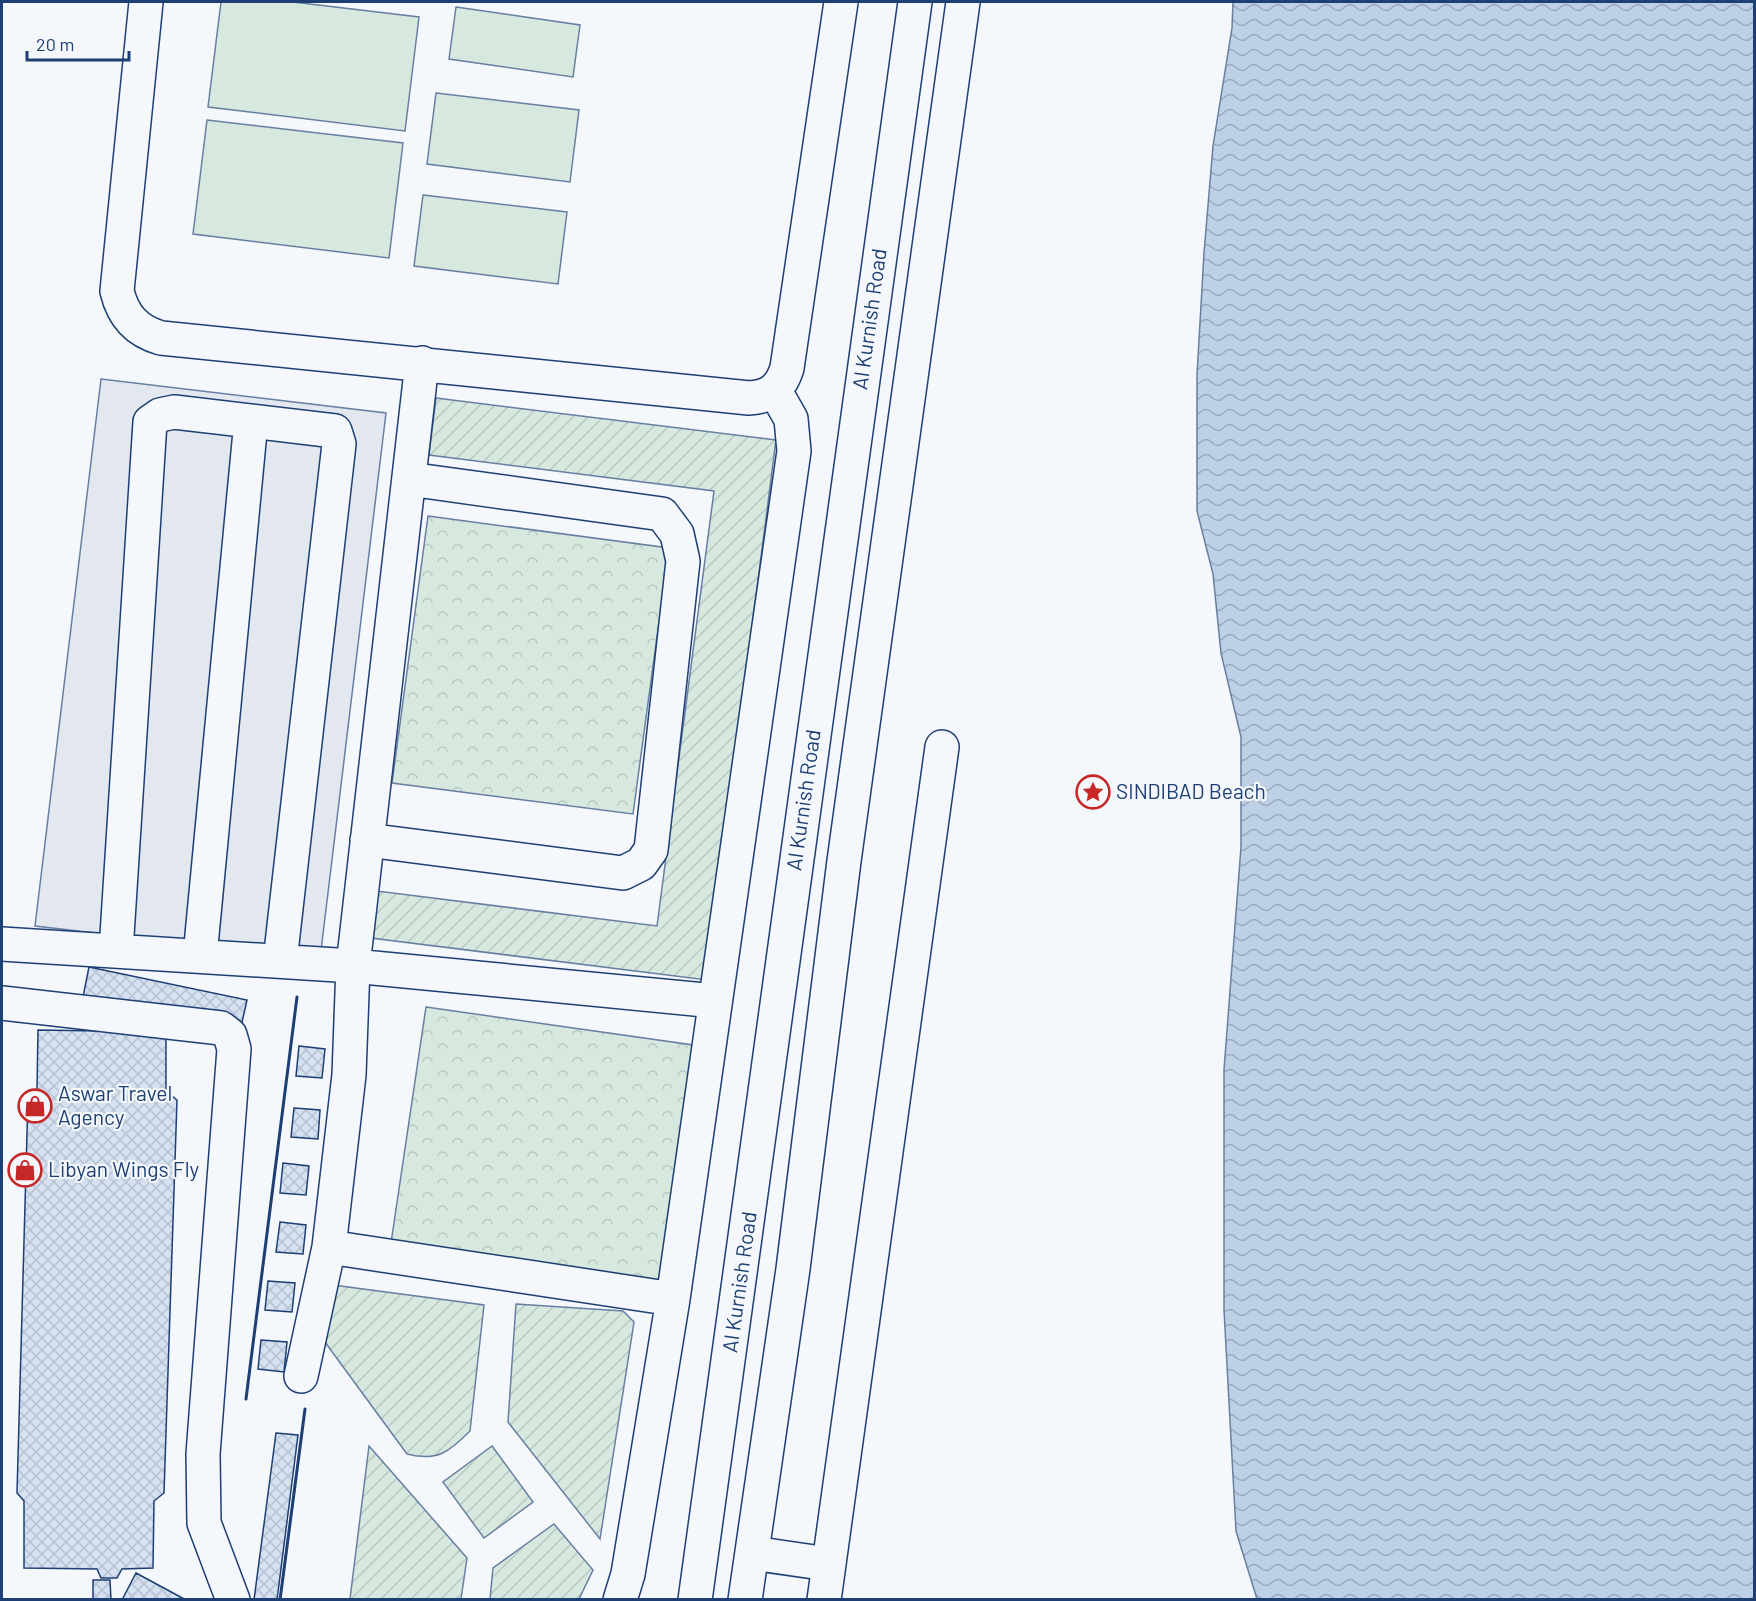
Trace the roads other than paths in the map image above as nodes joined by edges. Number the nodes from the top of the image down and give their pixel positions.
1 (146, 2) edge
2 (842, 2) edge
3 (915, 2) edge
4 (963, 2) edge
5 (422, 363) junction
6 (775, 391) junction
7 (251, 421) junction
8 (409, 478) junction
9 (942, 747) dead end
10 (367, 840) junction
11 (2, 944) edge
12 (116, 951) junction
13 (200, 956) junction
14 (280, 961) junction
15 (353, 966) junction
16 (715, 1001) junction
17 (2, 1002) edge
18 (329, 1247) junction
19 (673, 1299) junction
20 (301, 1376) dead end
21 (752, 1553) junction
22 (828, 1564) junction
23 (233, 1599) edge
24 (620, 1599) edge
25 (695, 1599) edge
26 (746, 1599) edge
27 (824, 1599) edge

1 - 5 main road
2 - 6 main road
3 - 25 main road, Al Kurnish Road
4 - 21 main road
5 - 6 main road
5 - 8 main road
6 - 16 main road
7 - 12 main road
7 - 13 main road
7 - 14 main road
8 - 10 main road
8 - 10 main road
9 - 22 main road
10 - 15 main road
11 - 12 main road
12 - 13 main road
13 - 14 main road
14 - 15 main road
15 - 16 main road
15 - 18 main road
16 - 19 main road
17 - 23 main road
18 - 19 main road
18 - 20 main road
19 - 24 main road
21 - 22 main road
21 - 26 main road
22 - 27 main road

